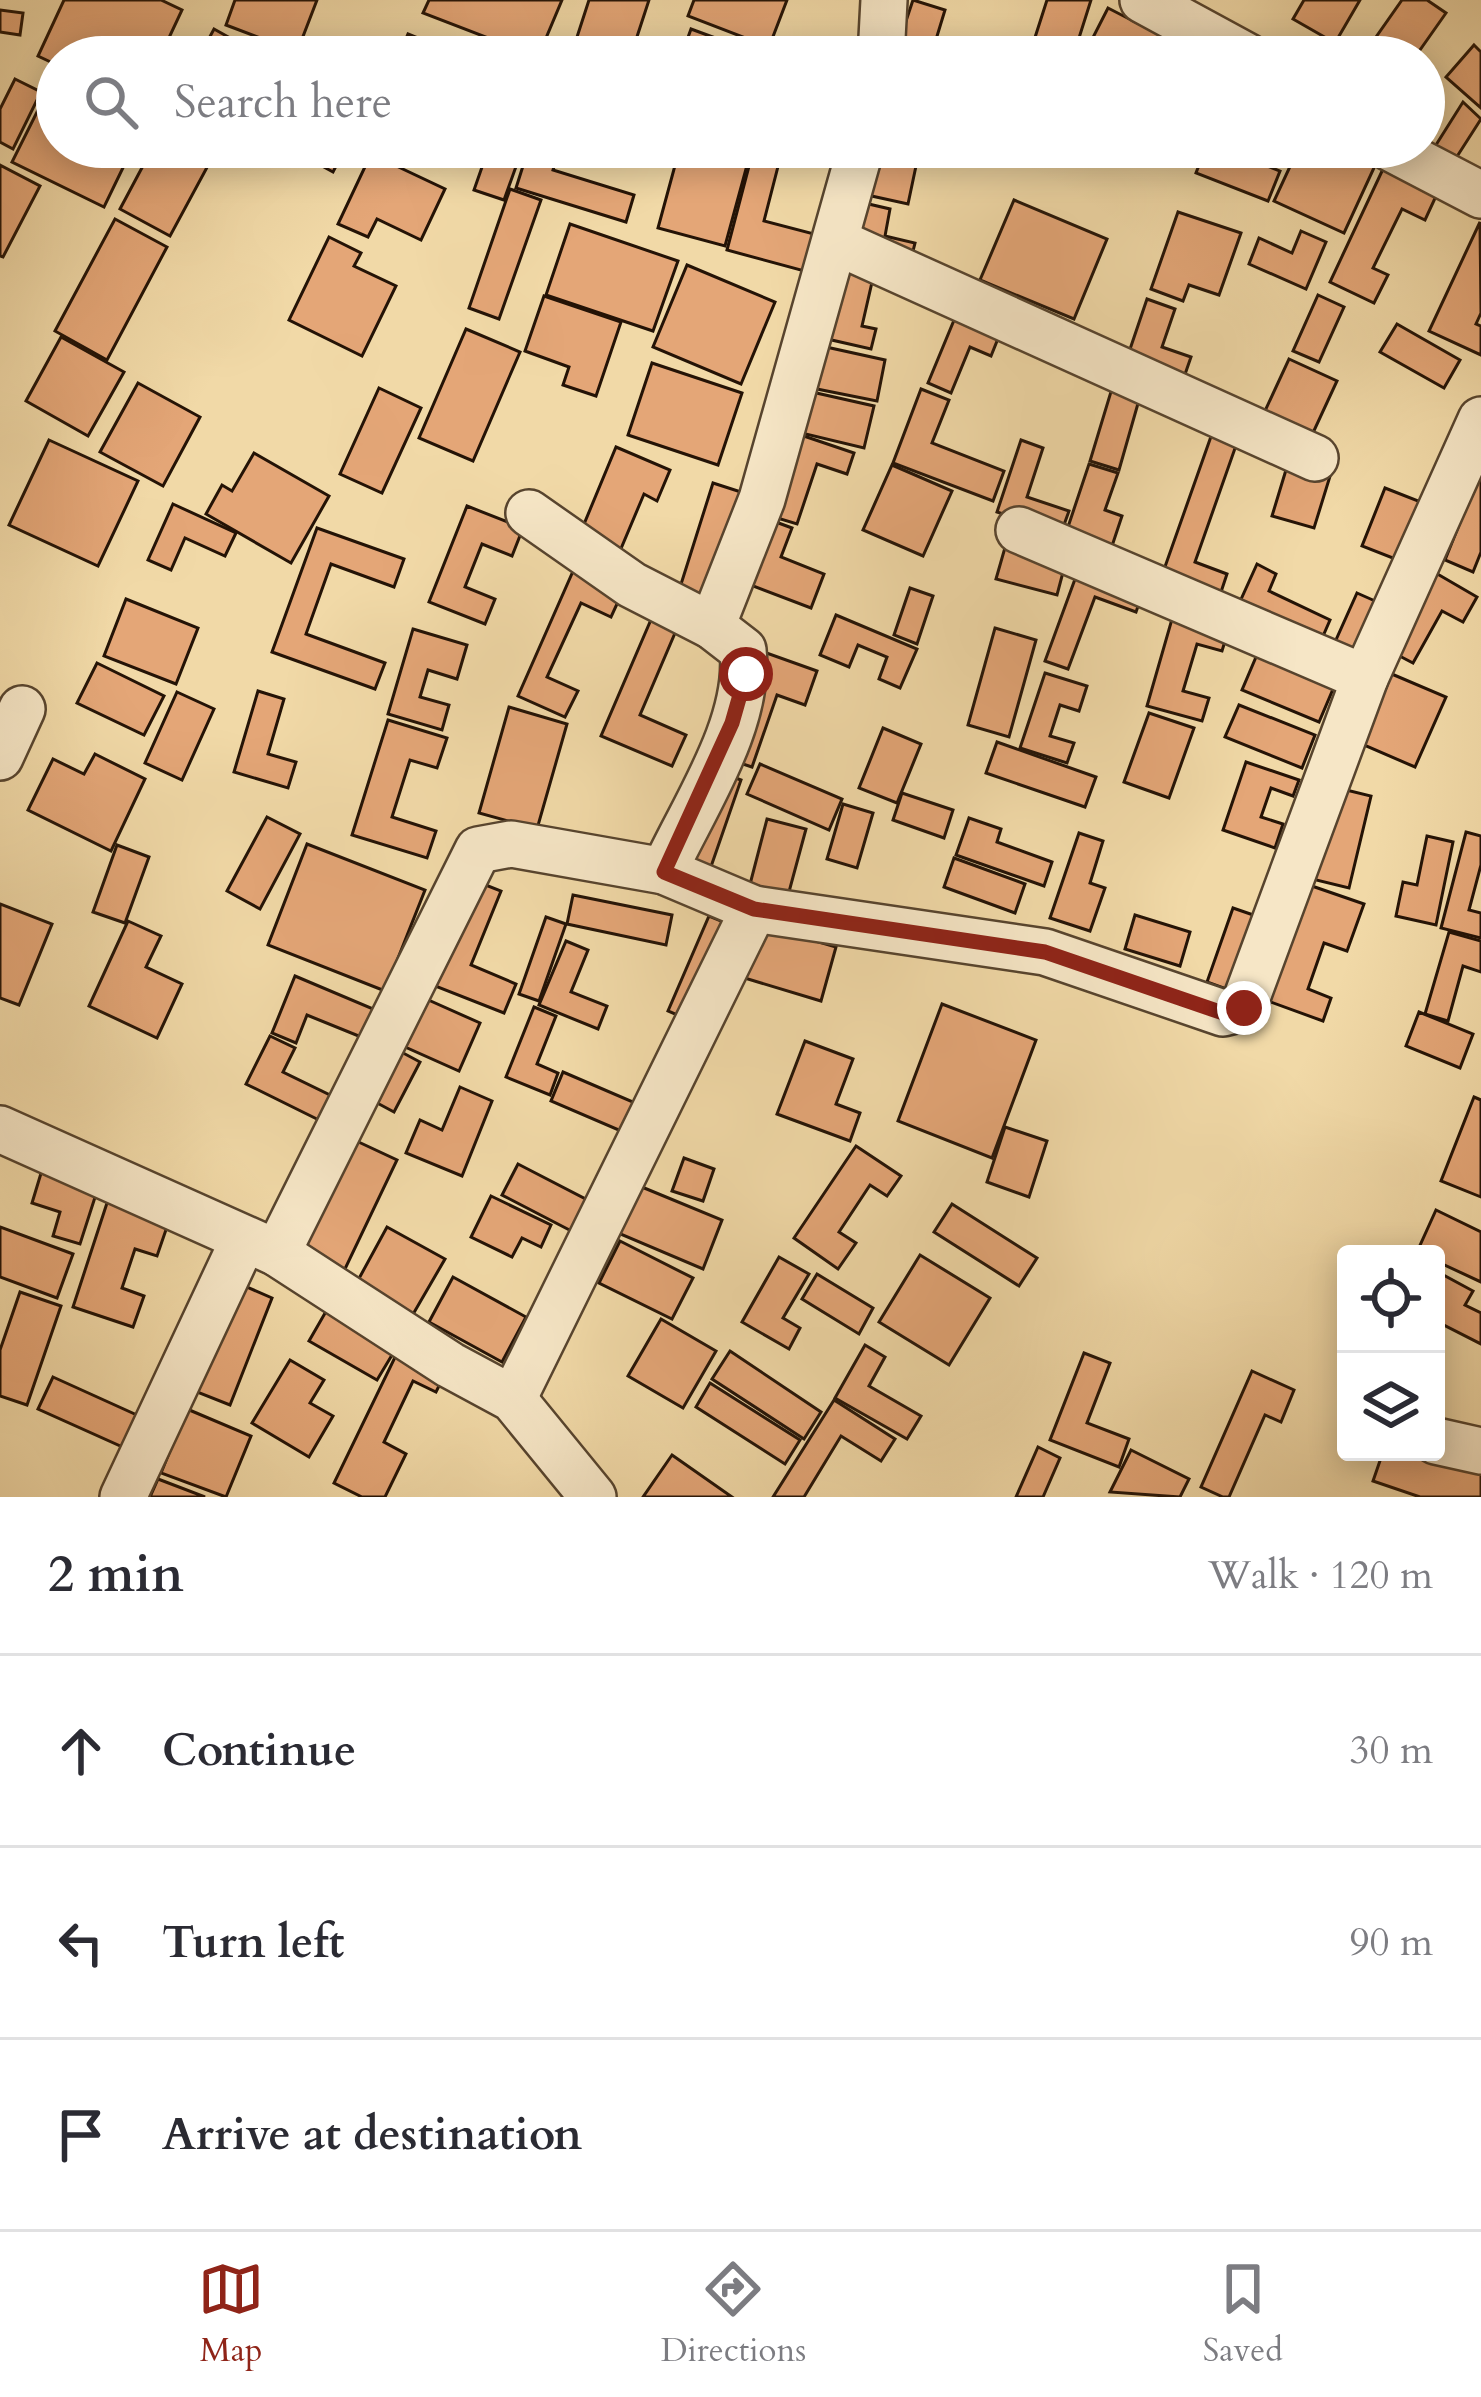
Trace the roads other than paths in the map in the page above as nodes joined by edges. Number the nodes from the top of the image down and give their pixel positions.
1 (884, 0) edge
2 (1143, 0) edge
3 (882, 36) edge
4 (1209, 36) edge
5 (856, 168) edge
6 (1429, 168) edge
7 (1481, 195) edge
8 (837, 242) junction
9 (1481, 420) edge
10 (1315, 458) dead end
11 (529, 513) dead end
12 (1019, 530) dead end
13 (712, 626) junction
14 (1365, 678) junction
15 (22, 709) dead end
16 (0, 758) edge
17 (664, 872) junction
18 (754, 909) junction
19 (0, 1129) edge
20 (260, 1247) junction
21 (513, 1399) junction
22 (1445, 1443) edge
23 (1481, 1451) edge
24 (123, 1497) edge
25 (592, 1497) edge

1 - 3 street
2 - 4 street
5 - 8 street
6 - 7 street
8 - 10 street
8 - 13 street
9 - 14 street
11 - 13 street
12 - 14 street
13 - 17 street
14 - 18 street
15 - 16 street
17 - 18 street
17 - 20 street
18 - 21 street
19 - 20 street
20 - 21 street
20 - 24 street
21 - 25 street
22 - 23 street

